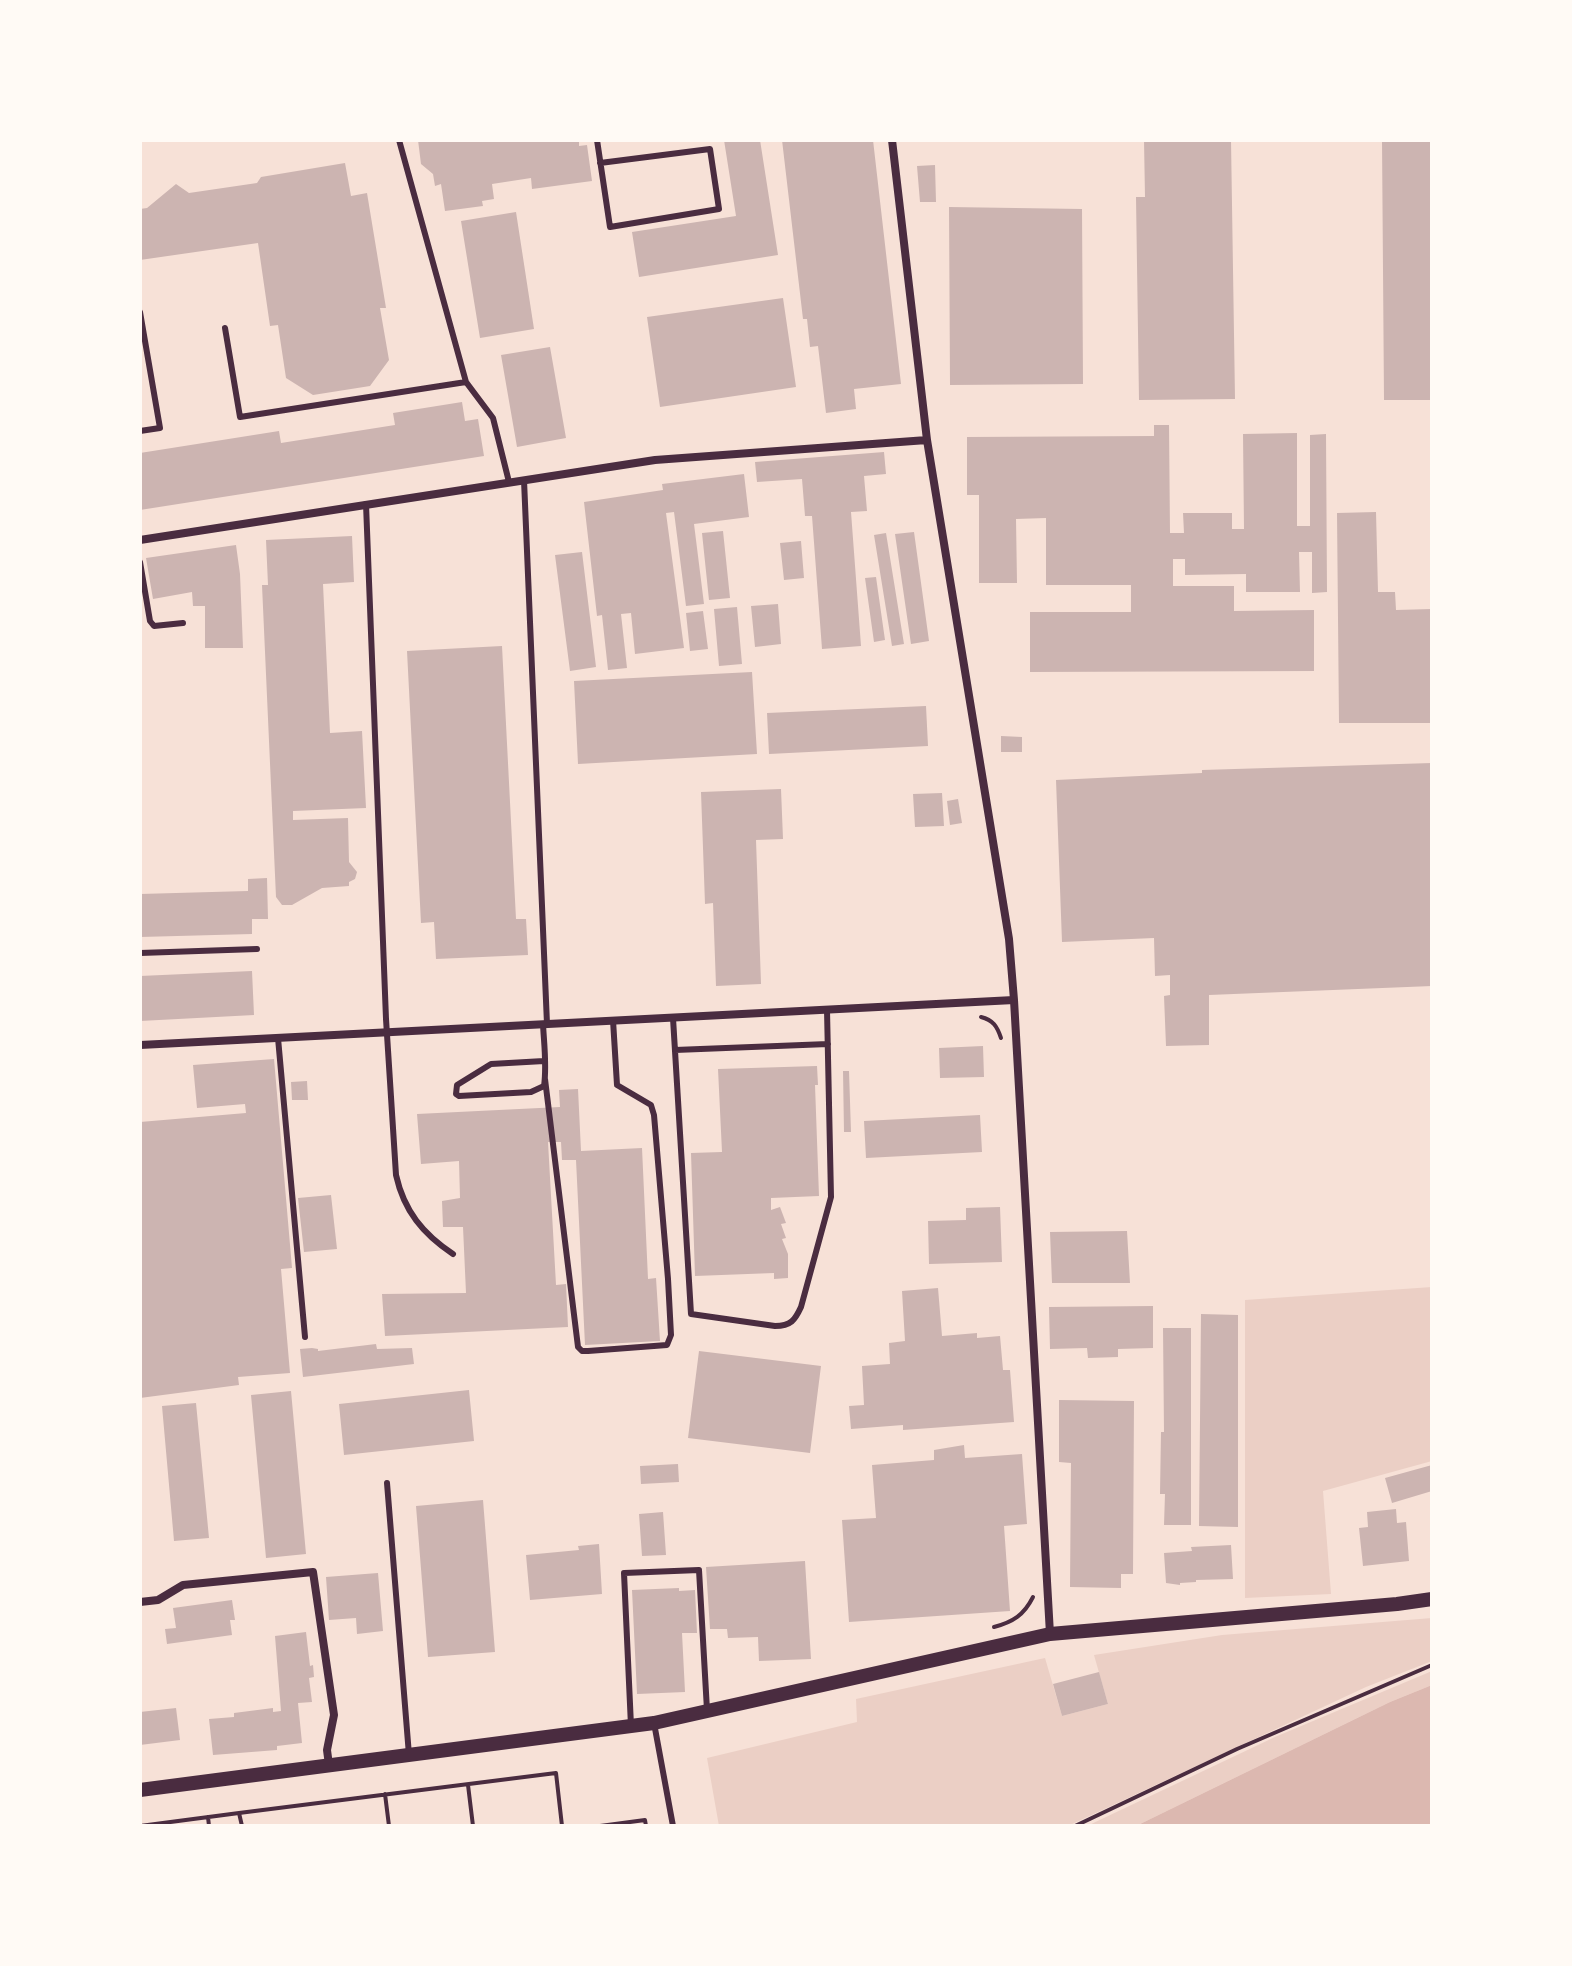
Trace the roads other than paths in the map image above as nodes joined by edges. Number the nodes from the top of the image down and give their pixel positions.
1 (399, 140) edge
2 (597, 140) edge
3 (892, 140) edge
4 (600, 163) junction
5 (140, 312) edge
6 (225, 328) dead end
7 (466, 382) junction
8 (140, 431) edge
9 (927, 440) junction
10 (524, 480) junction
11 (509, 482) junction
12 (366, 504) junction
13 (140, 540) edge
14 (140, 562) edge
15 (183, 623) dead end
16 (257, 949) dead end
17 (140, 953) edge
18 (1014, 1000) junction
19 (827, 1010) junction
20 (673, 1018) junction
21 (613, 1020) junction
22 (545, 1024) junction
23 (387, 1032) junction
24 (278, 1038) junction
25 (828, 1044) junction
26 (140, 1045) edge
27 (675, 1050) junction
28 (544, 1061) junction
29 (545, 1079) junction
30 (453, 1254) dead end
31 (305, 1337) dead end
32 (387, 1483) dead end
33 (1432, 1599) edge
34 (140, 1602) edge
35 (1050, 1634) junction
36 (707, 1711) junction
37 (654, 1723) junction
38 (631, 1726) junction
39 (409, 1755) junction
40 (329, 1765) junction
41 (140, 1790) edge
42 (673, 1826) edge

1 - 7 lane
2 - 4 lane
3 - 9 street
4 - 4 lane
5 - 8 lane
6 - 7 lane
7 - 11 lane
9 - 10 street
9 - 18 street
10 - 11 street
10 - 22 lane
11 - 12 street
12 - 13 street
12 - 23 lane
14 - 15 lane
16 - 17 lane
18 - 19 street
18 - 35 street
19 - 20 street
19 - 25 lane
20 - 21 street
20 - 27 lane
21 - 22 street
21 - 29 lane
22 - 23 street
22 - 28 lane
23 - 24 street
23 - 30 lane
24 - 26 street
24 - 31 lane
25 - 27 lane
25 - 27 lane
28 - 29 lane
28 - 29 lane
32 - 39 lane
33 - 35 street
34 - 40 street
35 - 36 street
36 - 37 street
36 - 38 lane
37 - 38 street
37 - 42 lane
38 - 39 street
39 - 40 street
40 - 41 street

